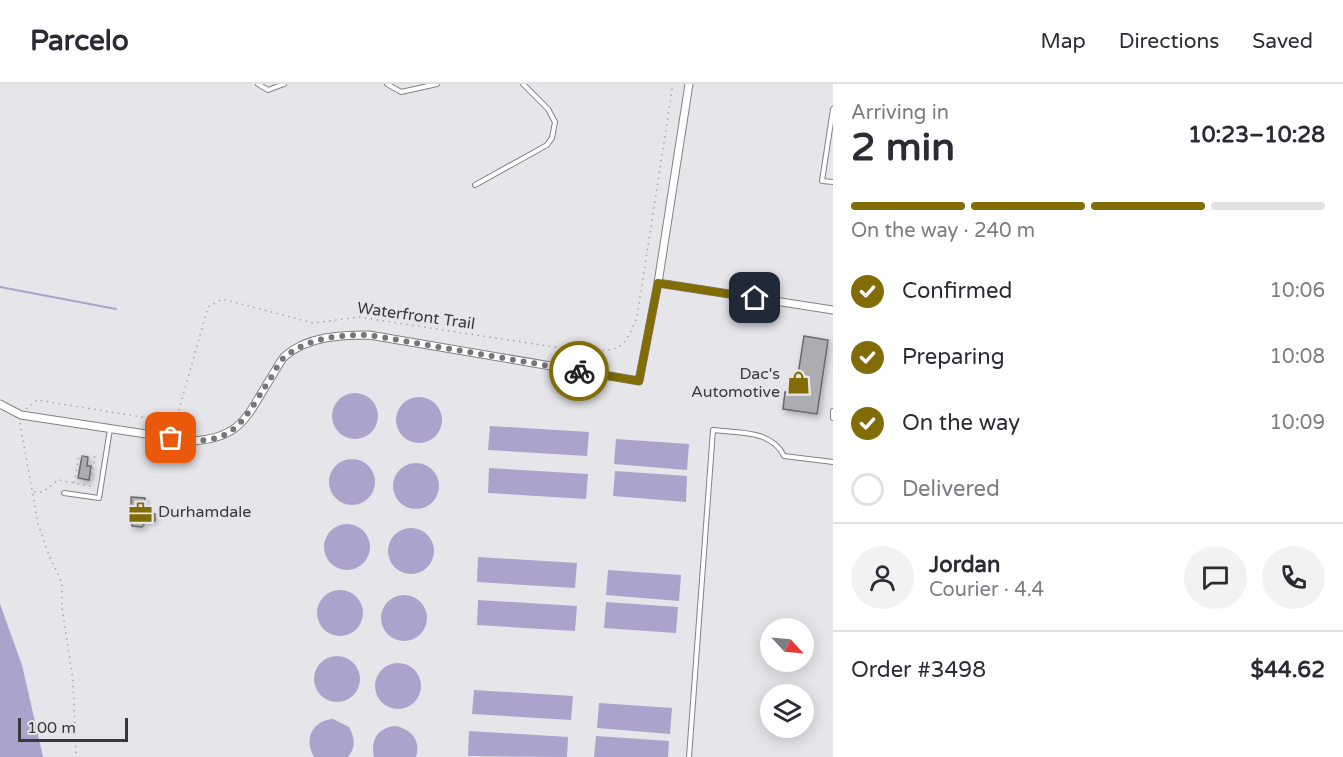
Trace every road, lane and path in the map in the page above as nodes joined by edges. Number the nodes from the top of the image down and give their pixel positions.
1 (258, 84) edge
2 (284, 84) edge
3 (387, 84) edge
4 (437, 84) edge
5 (523, 84) edge
6 (674, 84) edge
7 (688, 84) edge
8 (833, 109) edge
9 (833, 182) edge
10 (475, 185) dead end
11 (658, 283) junction
12 (833, 310) edge
13 (0, 404) edge
14 (833, 411) edge
15 (21, 415) junction
16 (833, 418) edge
17 (110, 429) junction
18 (833, 462) edge
19 (74, 483) junction
20 (33, 492) junction
21 (64, 492) dead end
22 (76, 757) edge
23 (688, 757) edge

1 - 2 lane
3 - 4 lane
5 - 10 lane
6 - 15 path, Waterfront Trail
7 - 11 street
8 - 9 lane
11 - 12 street
11 - 17 street
13 - 15 street
14 - 16 lane
15 - 17 street
15 - 20 path
17 - 21 lane
18 - 23 lane
19 - 19 path
19 - 20 path
20 - 22 path

